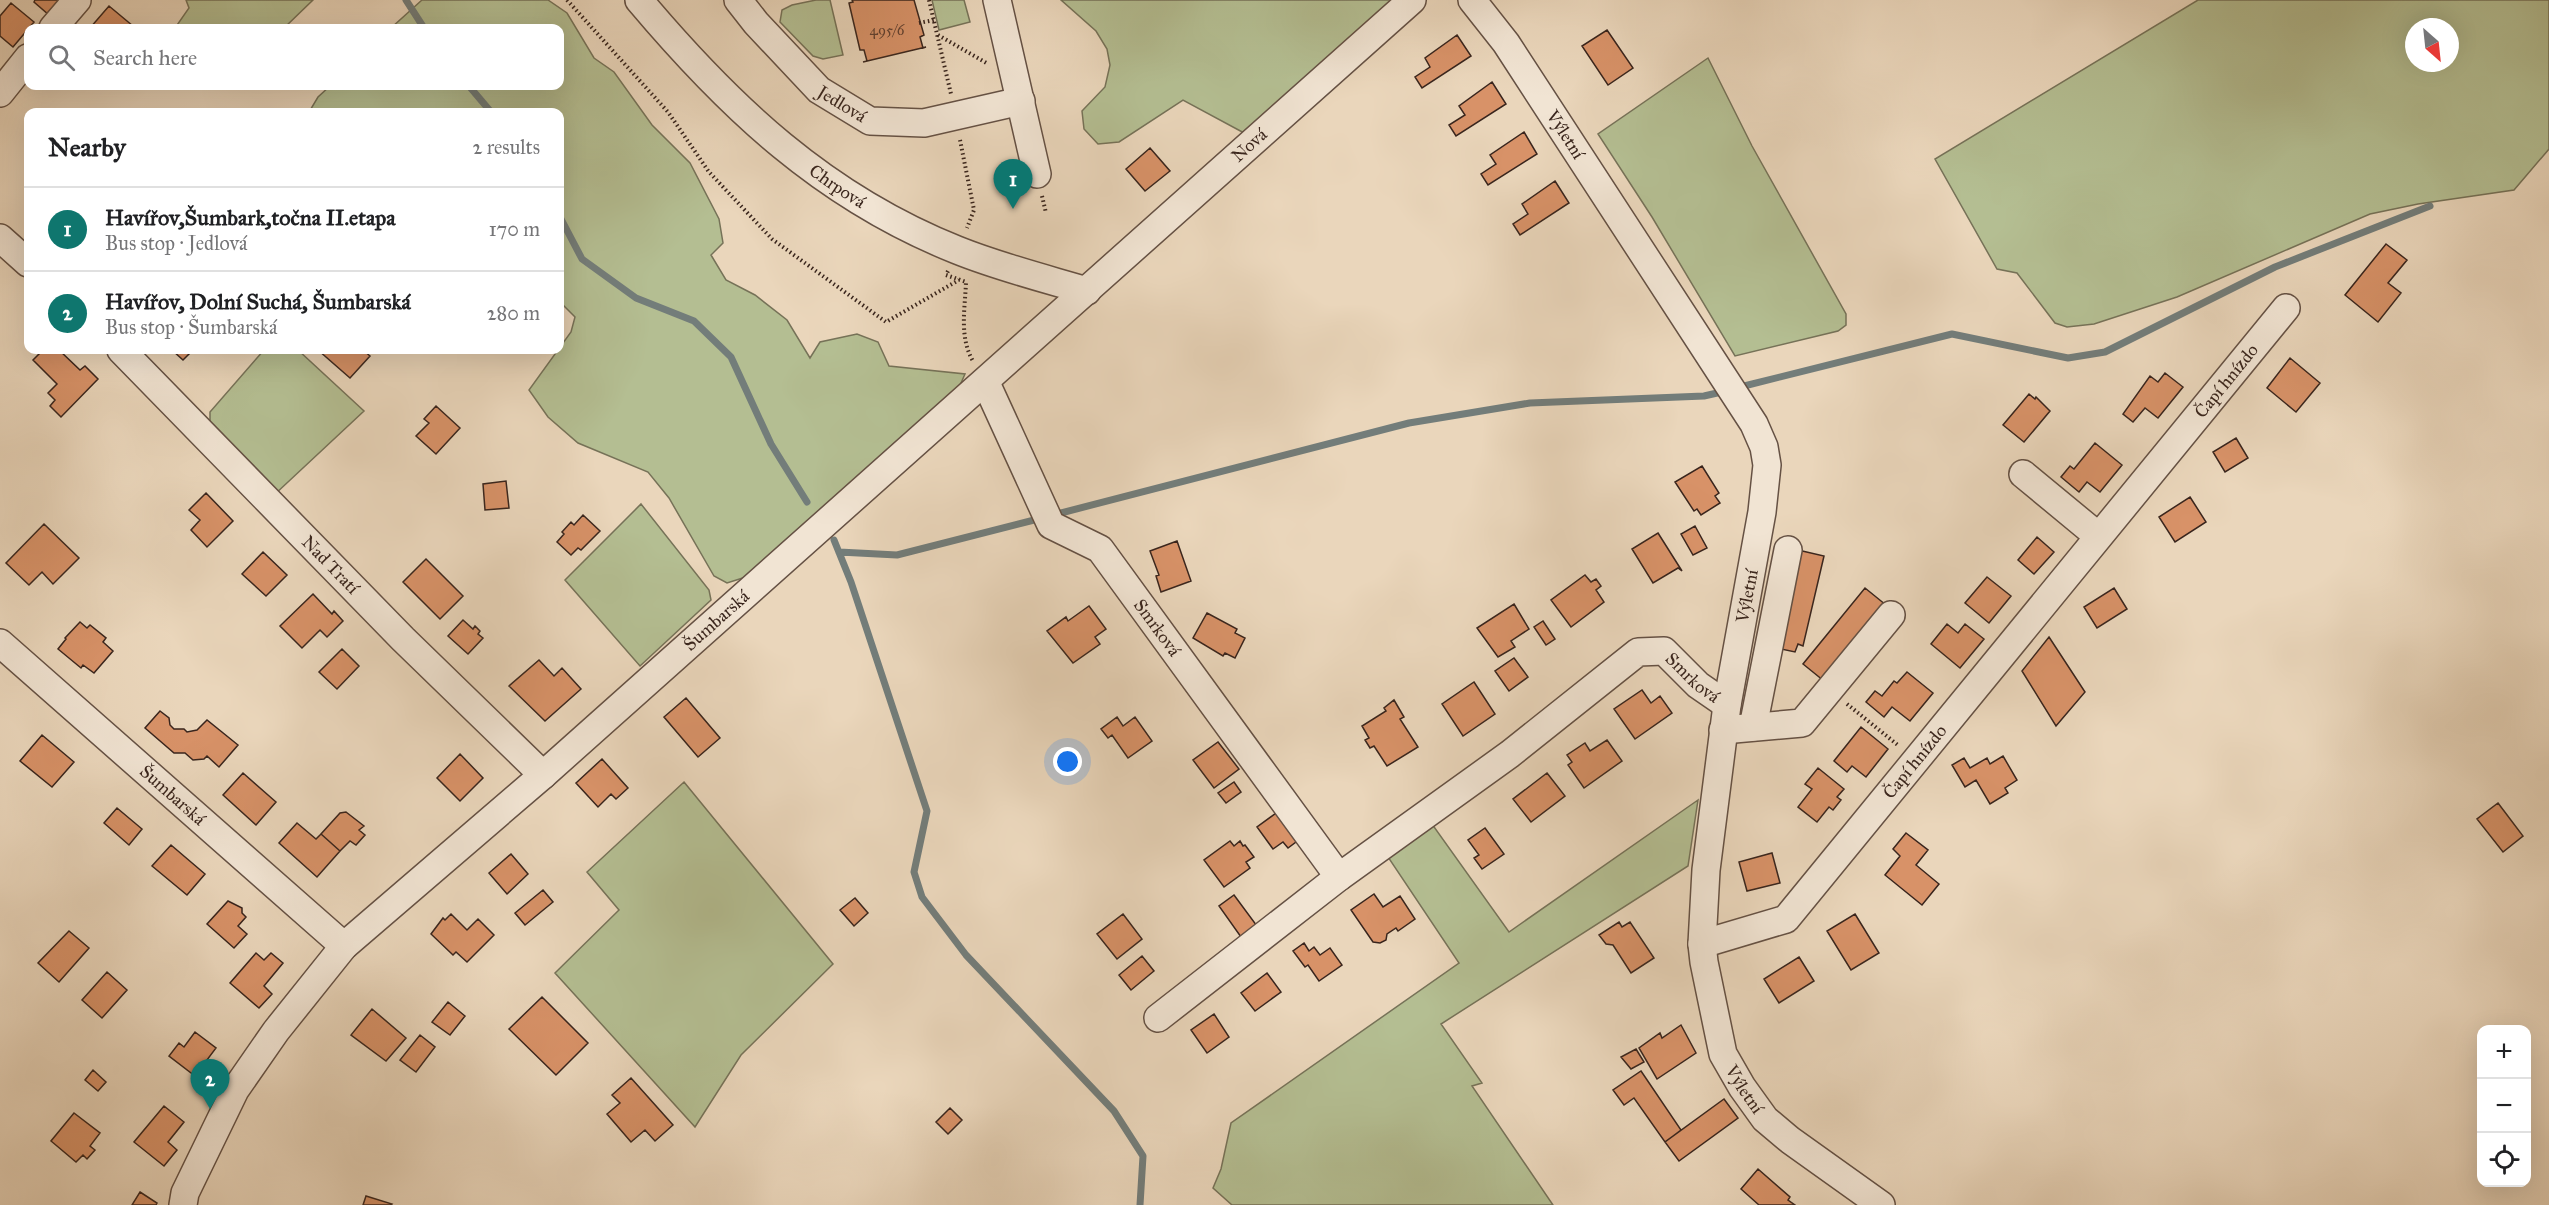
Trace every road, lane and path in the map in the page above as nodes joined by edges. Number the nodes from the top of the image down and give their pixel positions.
1 (77, 0) edge
2 (567, 0) edge
3 (639, 0) edge
4 (738, 0) edge
5 (929, 0) edge
6 (997, 0) edge
7 (1412, 0) edge
8 (1472, 0) edge
9 (934, 20) junction
10 (919, 23) dead end
11 (56, 24) edge
12 (937, 34) junction
13 (24, 63) edge
14 (992, 66) dead end
15 (0, 93) edge
16 (1021, 101) junction
17 (956, 117) junction
18 (1037, 174) dead end
19 (0, 238) edge
20 (957, 250) junction
21 (24, 259) edge
22 (959, 279) junction
23 (1087, 291) junction
24 (2286, 308) dead end
25 (125, 354) edge
26 (986, 383) junction
27 (2023, 474) dead end
28 (2098, 536) junction
29 (1788, 550) dead end
30 (1891, 615) dead end
31 (0, 643) edge
32 (1829, 690) junction
33 (1725, 717) junction
34 (1753, 728) junction
35 (1916, 760) junction
36 (543, 776) junction
37 (1339, 877) junction
38 (1702, 944) junction
39 (344, 946) junction
40 (1158, 1018) dead end
41 (183, 1205) edge
42 (1881, 1205) edge

1 - 11 street
2 - 22 path
3 - 20 street, Chrpová
4 - 17 street, Jedlová
5 - 9 path
6 - 16 street
7 - 23 street, Nová
8 - 33 street, Výletní
9 - 10 path
9 - 12 path
12 - 14 path
12 - 17 path
13 - 15 street
16 - 17 street, Jedlová
16 - 18 street
17 - 20 path
19 - 21 street
20 - 22 path
20 - 23 street, Chrpová
22 - 26 path
23 - 26 street, Šumbarská
24 - 28 street, Čapí hnízdo
25 - 36 street, Nad Tratí
26 - 36 street, Šumbarská
26 - 37 street, Smrková
27 - 28 street
28 - 35 street, Čapí hnízdo
29 - 34 street
30 - 32 street
31 - 39 street, Šumbarská
32 - 34 street
32 - 35 path
33 - 34 street
33 - 37 street, Smrková
33 - 38 street, Výletní
35 - 38 street, Čapí hnízdo
36 - 39 street, Šumbarská
37 - 40 street, Smrková
38 - 42 street, Výletní
39 - 41 street, Šumbarská

